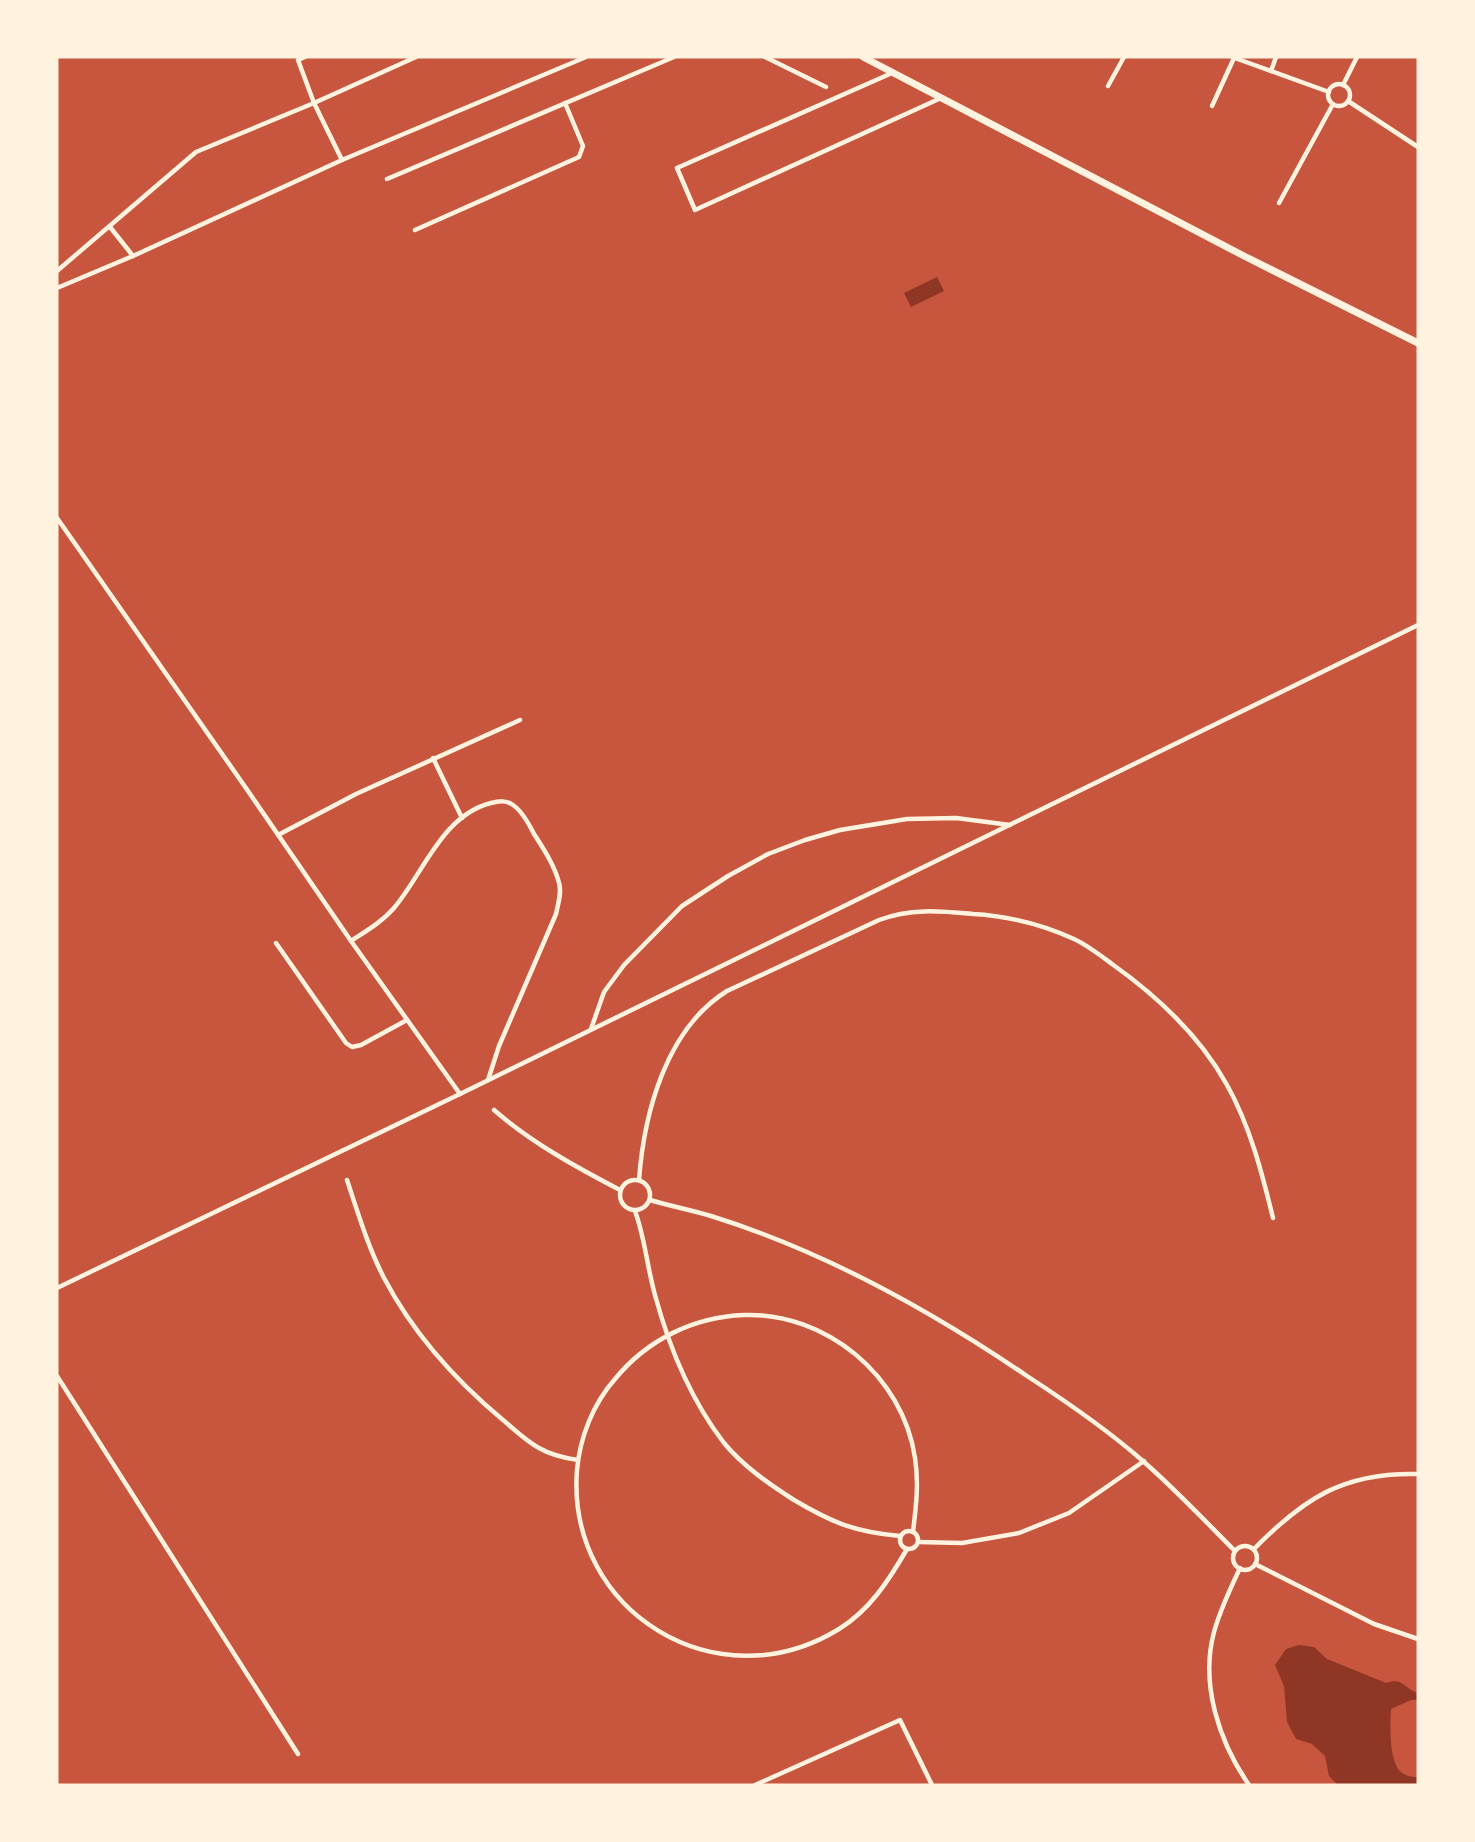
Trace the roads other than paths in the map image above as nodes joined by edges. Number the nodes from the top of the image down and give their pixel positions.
1 (305, 57) edge
2 (416, 57) edge
3 (586, 57) edge
4 (674, 57) edge
5 (765, 57) edge
6 (863, 57) edge
7 (1124, 57) edge
8 (1233, 57) edge
9 (1276, 57) edge
10 (1358, 57) edge
11 (1271, 71) junction
12 (892, 73) junction
13 (1342, 85) junction
14 (1108, 86) dead end
15 (826, 87) dead end
16 (1329, 92) junction
17 (941, 98) junction
18 (1348, 101) junction
19 (314, 103) junction
20 (565, 103) junction
21 (1333, 104) junction
22 (1212, 105) dead end
23 (1418, 147) edge
24 (342, 160) junction
25 (387, 179) dead end
26 (1280, 203) dead end
27 (110, 227) junction
28 (415, 230) dead end
29 (133, 256) junction
30 (57, 271) edge
31 (57, 288) edge
32 (1418, 343) edge
33 (57, 518) edge
34 (1418, 625) edge
35 (520, 720) dead end
36 (433, 758) junction
37 (462, 818) junction
38 (1010, 825) junction
39 (278, 835) junction
40 (351, 941) junction
41 (276, 943) dead end
42 (407, 1020) junction
43 (591, 1029) junction
44 (488, 1080) junction
45 (460, 1094) junction
46 (494, 1110) dead end
47 (347, 1180) dead end
48 (639, 1180) junction
49 (620, 1190) junction
50 (650, 1200) junction
51 (635, 1211) junction
52 (1273, 1218) dead end
53 (57, 1287) edge
54 (667, 1335) junction
55 (57, 1376) edge
56 (578, 1460) junction
57 (1144, 1461) junction
58 (1418, 1474) edge
59 (913, 1532) junction
60 (900, 1536) junction
61 (918, 1542) junction
62 (907, 1549) junction
63 (1254, 1549) junction
64 (1235, 1551) junction
65 (1255, 1564) junction
66 (1240, 1568) junction
67 (1418, 1639) edge
68 (298, 1754) dead end
69 (755, 1785) edge
70 (932, 1785) edge
71 (1249, 1785) edge

1 - 19 street
2 - 19 street
3 - 24 street
4 - 20 street
5 - 15 street
6 - 12 main road
7 - 14 street
8 - 11 street
8 - 22 street
9 - 11 street
10 - 13 street
11 - 16 street
12 - 17 main road
12 - 17 street
13 - 16 street
13 - 18 street
16 - 21 street
17 - 32 main road
18 - 21 street
18 - 23 street
19 - 24 street
19 - 27 street
20 - 25 street
20 - 28 street
21 - 26 street
24 - 29 street
27 - 29 street
27 - 30 street
29 - 31 street
33 - 39 street
34 - 38 street
35 - 36 street
36 - 37 street
36 - 39 street
37 - 40 street
37 - 44 street
38 - 43 street
38 - 43 street
39 - 40 street
40 - 42 street
41 - 42 street
42 - 45 street
43 - 44 street
44 - 45 street
45 - 53 street
46 - 49 street
47 - 56 street
48 - 49 street
48 - 50 street
48 - 52 street
49 - 51 street
50 - 51 street
50 - 57 street
51 - 54 street
54 - 56 street
54 - 59 street
54 - 60 street
55 - 68 street
56 - 62 street
57 - 61 street
57 - 64 street
58 - 63 street
59 - 60 street
59 - 61 street
60 - 62 street
61 - 62 street
63 - 64 street
63 - 65 street
64 - 66 street
65 - 66 street
65 - 67 street
66 - 71 street
69 - 70 street

